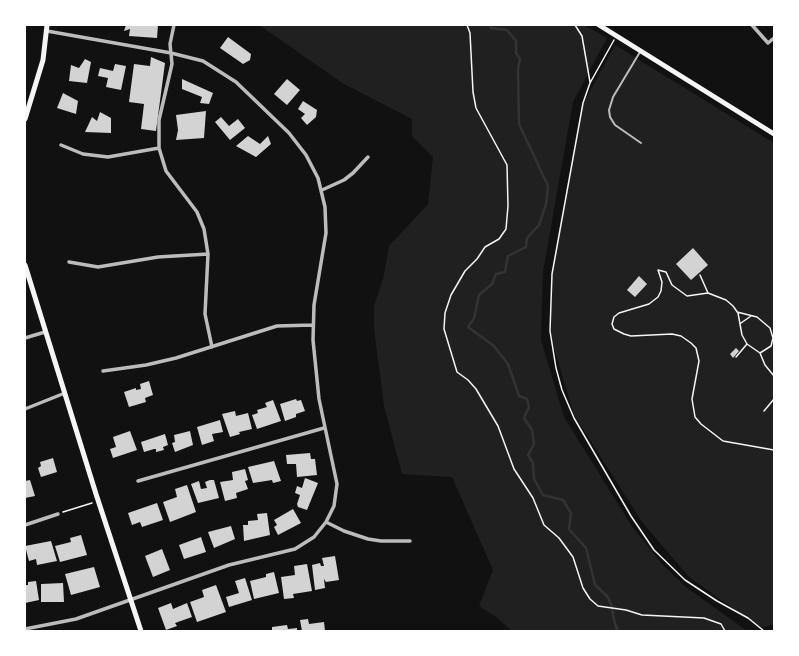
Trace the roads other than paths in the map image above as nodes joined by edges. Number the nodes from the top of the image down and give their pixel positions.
1 (47, 25) edge
2 (174, 25) edge
3 (599, 25) edge
4 (752, 25) edge
5 (47, 31) junction
6 (774, 38) edge
7 (641, 51) junction
8 (171, 53) junction
9 (25, 119) edge
10 (774, 134) edge
11 (641, 143) dead end
12 (60, 145) dead end
13 (159, 148) junction
14 (368, 157) dead end
15 (322, 190) junction
16 (208, 254) junction
17 (69, 262) dead end
18 (25, 264) edge
19 (313, 325) junction
20 (45, 332) junction
21 (25, 338) edge
22 (212, 347) junction
23 (103, 371) dead end
24 (65, 393) junction
25 (25, 409) edge
26 (324, 428) junction
27 (138, 481) dead end
28 (58, 514) road end
29 (326, 522) junction
30 (25, 526) edge
31 (410, 541) dead end
32 (131, 601) junction
33 (25, 629) edge
34 (140, 631) edge

1 - 5 main road
2 - 8 street
3 - 7 main road
4 - 6 street
5 - 8 street
5 - 9 main road
7 - 10 main road
7 - 11 lane
8 - 13 street
8 - 15 street
12 - 13 street
13 - 16 street
14 - 15 street
15 - 19 street
16 - 17 street
16 - 22 street
18 - 20 main road
19 - 22 street
19 - 26 street
20 - 21 street
20 - 24 main road
22 - 23 street
24 - 25 street
24 - 32 main road
26 - 27 street
26 - 29 street
28 - 30 street
29 - 31 street
29 - 32 street
32 - 33 street
32 - 34 main road

